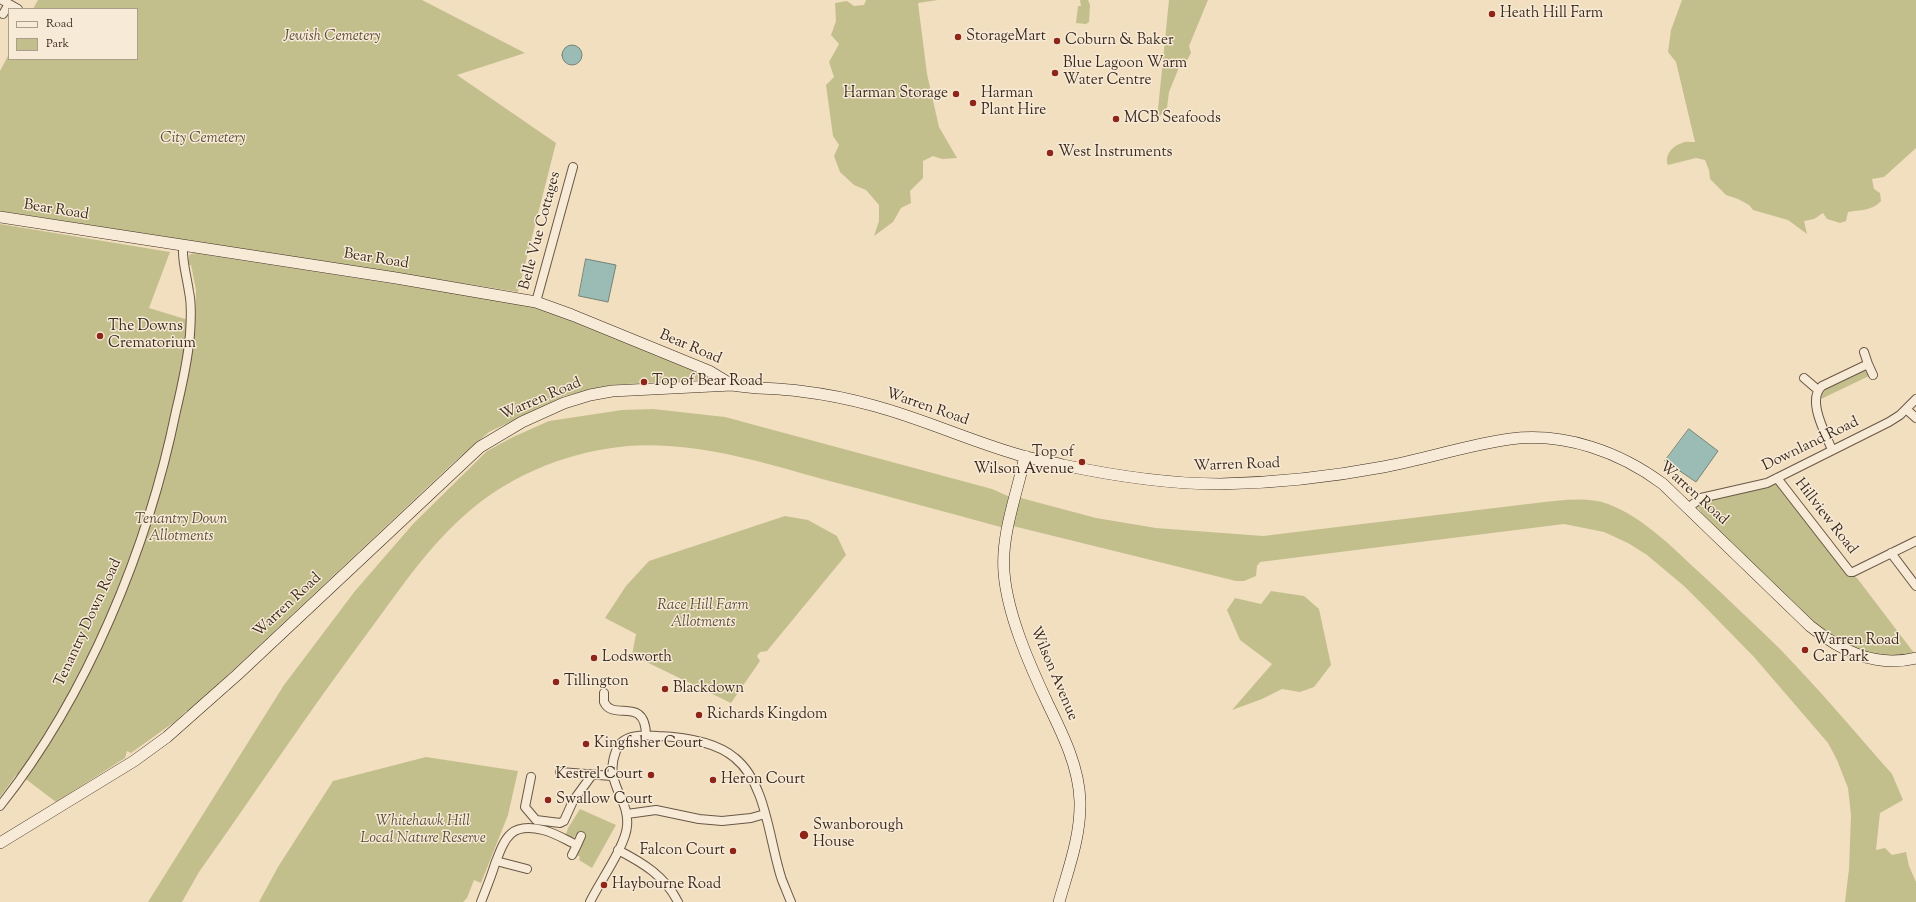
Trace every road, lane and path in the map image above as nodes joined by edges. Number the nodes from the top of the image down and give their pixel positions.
1 (5, 2) edge
2 (16, 8) edge
3 (3, 14) dead end
4 (573, 167) dead end
5 (0, 217) edge
6 (183, 247) junction
7 (536, 302) junction
8 (1864, 352) dead end
9 (1868, 364) junction
10 (1874, 375) dead end
11 (1804, 378) dead end
12 (732, 385) junction
13 (1818, 390) junction
14 (1916, 399) edge
15 (1906, 409) junction
16 (1916, 418) edge
17 (1832, 450) junction
18 (1025, 456) junction
19 (1777, 478) junction
20 (1688, 508) junction
21 (1916, 541) edge
22 (1891, 553) junction
23 (1916, 586) edge
24 (1916, 658) edge
25 (604, 693) dead end
26 (646, 735) junction
27 (560, 772) dead end
28 (592, 775) junction
29 (531, 776) dead end
30 (612, 776) junction
31 (0, 806) edge
32 (627, 814) junction
33 (765, 814) junction
34 (581, 836) dead end
35 (0, 842) edge
36 (577, 845) junction
37 (618, 850) junction
38 (572, 855) dead end
39 (496, 861) junction
40 (527, 870) dead end
41 (481, 902) edge
42 (590, 902) edge
43 (678, 902) edge
44 (791, 902) edge
45 (1059, 902) edge

1 - 2 street
1 - 3 street
4 - 7 street, Belle Vue Cottages
5 - 6 street, Bear Road
6 - 7 street, Bear Road
6 - 31 street, Tenantry Down Road
7 - 12 street, Bear Road
8 - 9 street
9 - 10 street
9 - 13 street
11 - 13 street
12 - 18 street, Warren Road
12 - 35 street, Warren Road
13 - 17 street
14 - 15 street, Downland Road
15 - 16 street
15 - 17 street, Downland Road
17 - 19 street, Downland Road
18 - 20 street, Warren Road
18 - 45 street, Wilson Avenue
19 - 20 street, Downland Road
19 - 22 street, Hillview Road
20 - 24 street, Warren Road
21 - 22 street
22 - 23 street
25 - 26 street
26 - 30 street
26 - 33 street
27 - 28 street
28 - 29 street
28 - 30 street
30 - 32 street
32 - 33 street
32 - 37 street
33 - 44 street
34 - 36 street
36 - 38 street
36 - 39 street
37 - 42 street
37 - 43 street
39 - 40 street
39 - 41 street

